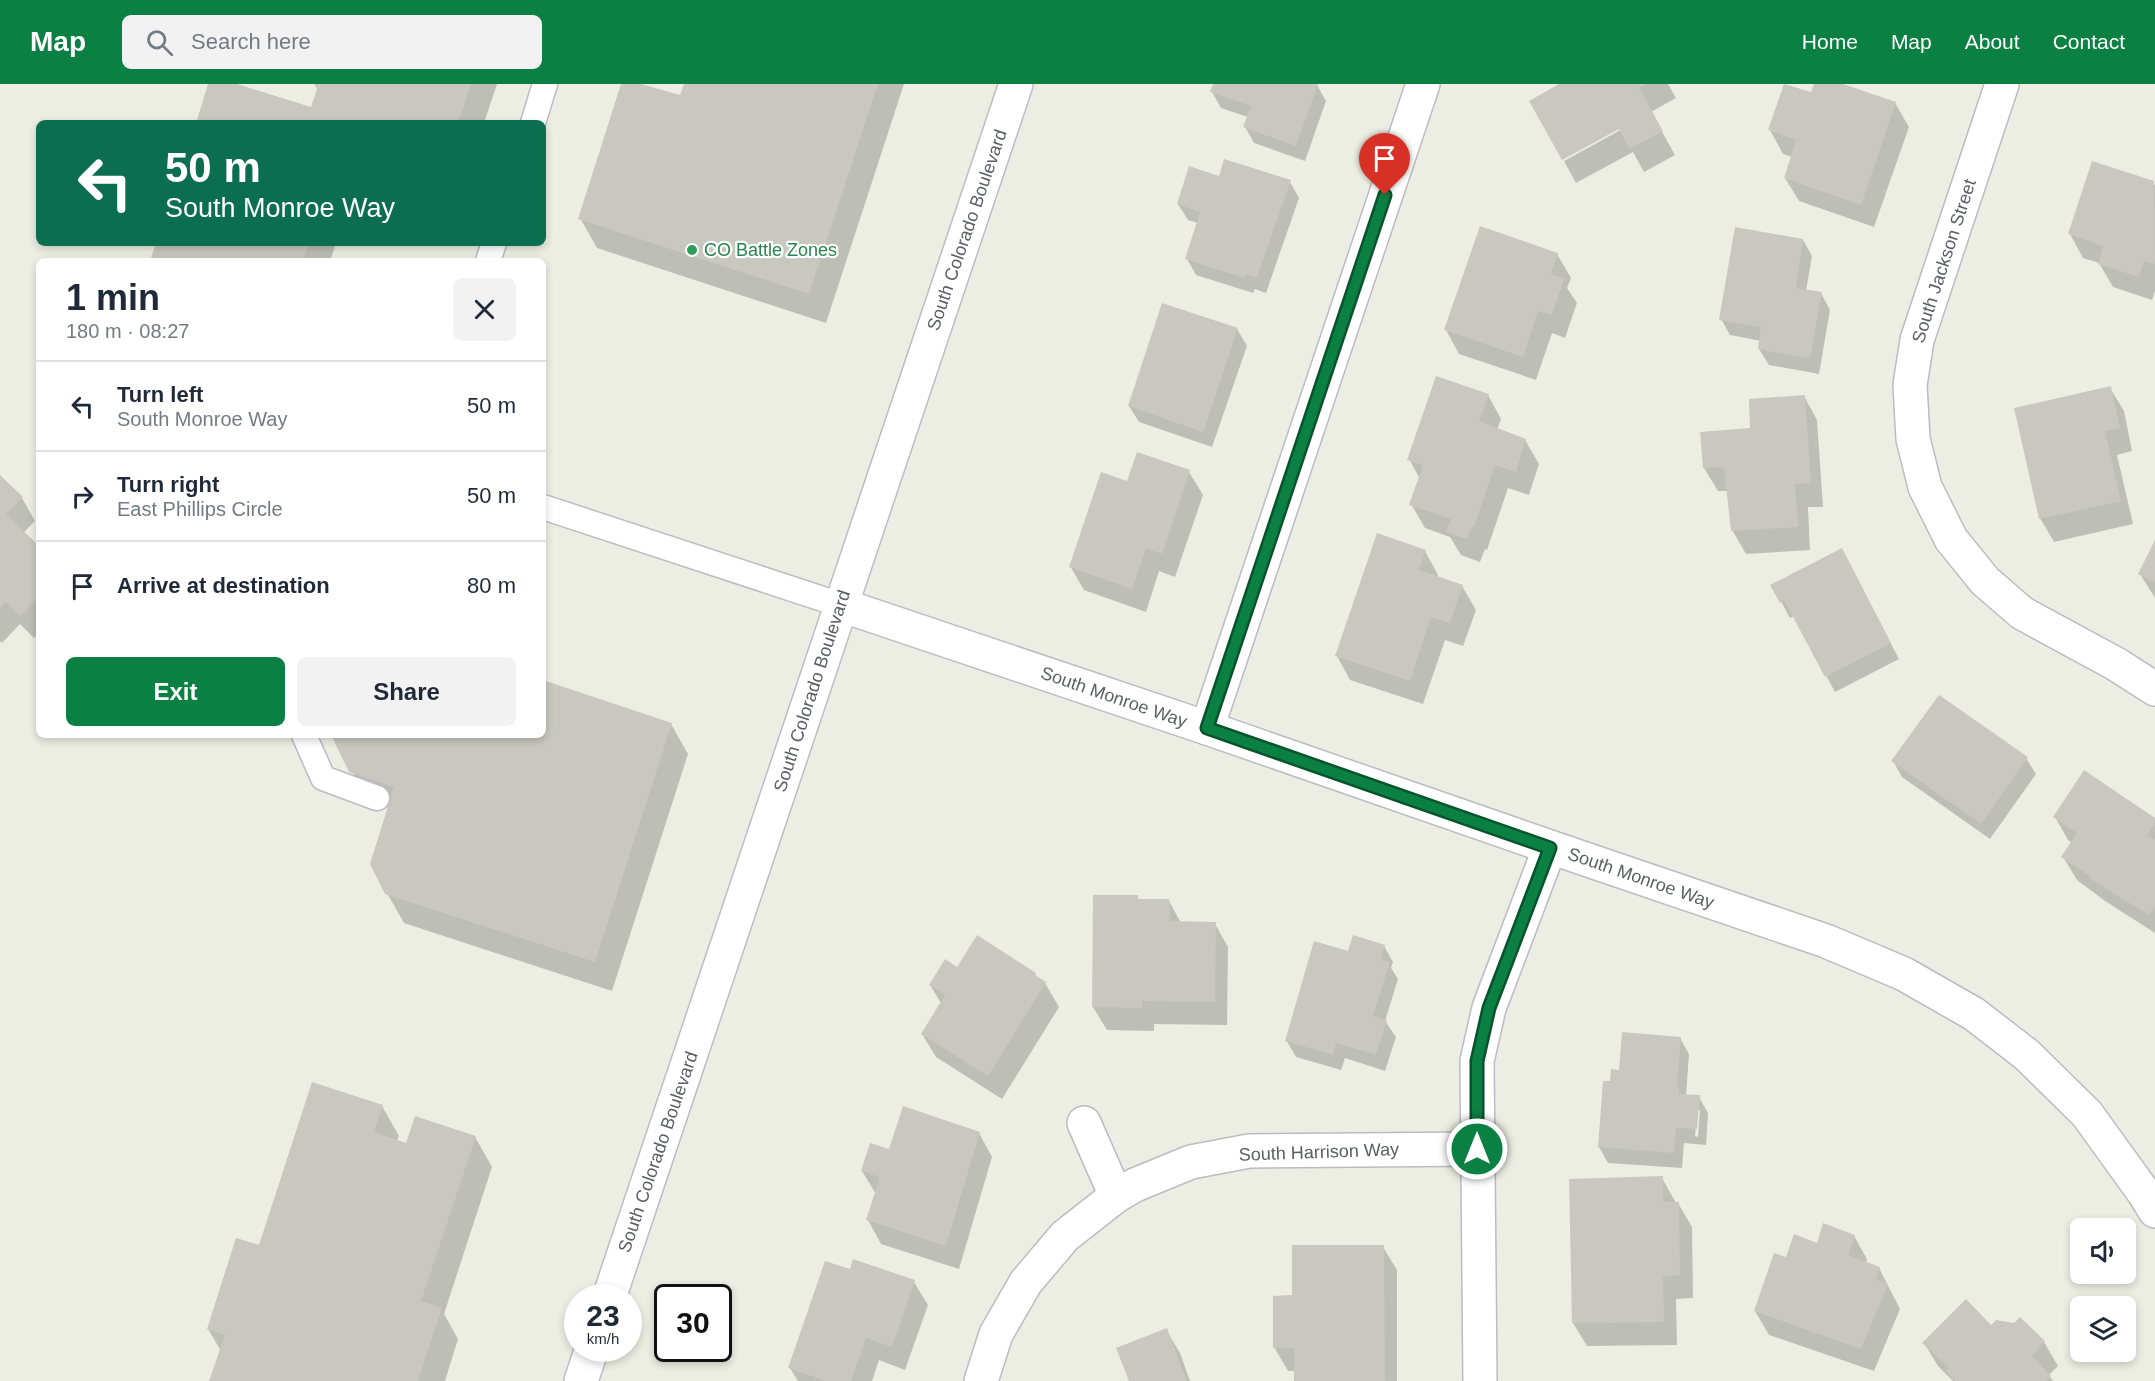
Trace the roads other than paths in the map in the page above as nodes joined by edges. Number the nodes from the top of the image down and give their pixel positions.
1 (545, 84) edge
2 (1016, 84) edge
3 (1423, 84) edge
4 (2002, 84) edge
5 (534, 120) edge
6 (546, 508) edge
7 (841, 605) junction
8 (2155, 689) edge
9 (1207, 728) junction
10 (305, 738) edge
11 (377, 798) dead end
12 (1550, 848) junction
13 (1084, 1123) dead end
14 (1477, 1149) junction
15 (1116, 1196) junction
16 (2155, 1211) edge
17 (614, 1284) edge
18 (587, 1362) edge
19 (581, 1381) edge
20 (981, 1381) edge
21 (1480, 1381) edge

1 - 5 lane
2 - 7 street, South Colorado Boulevard
3 - 9 street
4 - 8 street, South Jackson Street
6 - 7 lane
7 - 9 street, South Monroe Way
7 - 17 street, South Colorado Boulevard
9 - 12 street, South Monroe Way
10 - 11 lane
12 - 14 street
12 - 16 street, South Monroe Way
13 - 15 street
14 - 15 street, South Harrison Way
14 - 21 street
15 - 20 street, South Harrison Way
18 - 19 street

